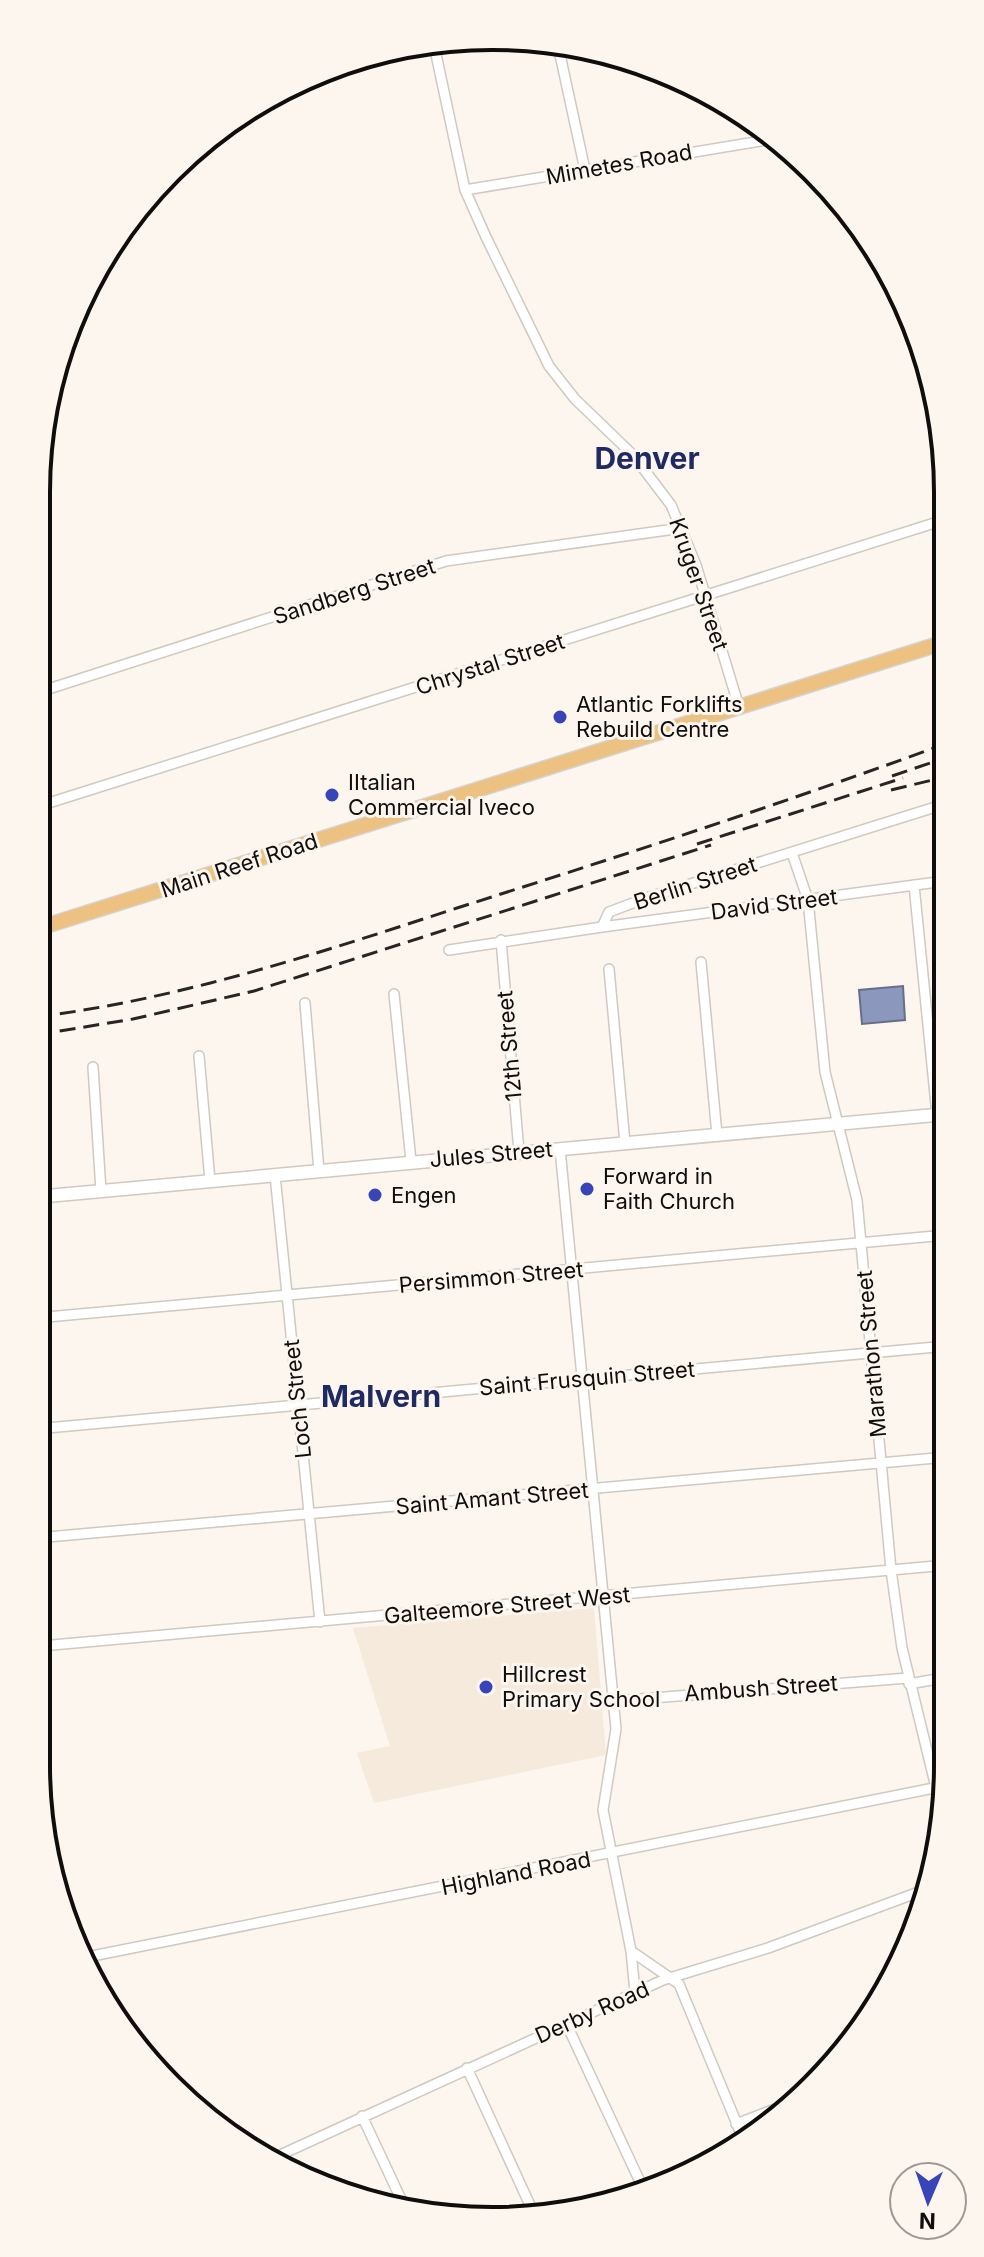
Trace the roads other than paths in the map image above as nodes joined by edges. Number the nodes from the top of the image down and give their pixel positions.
1 (436, 54) edge
2 (560, 55) edge
3 (761, 141) edge
4 (585, 170) junction
5 (465, 190) junction
6 (934, 523) edge
7 (682, 528) junction
8 (705, 596) junction
9 (934, 645) edge
10 (50, 688) edge
11 (739, 707) junction
12 (50, 803) edge
13 (934, 808) edge
14 (792, 853) junction
15 (934, 882) edge
16 (914, 885) junction
17 (808, 900) junction
18 (50, 925) edge
19 (602, 927) junction
20 (501, 940) junction
21 (449, 950) dead end
22 (701, 962) dead end
23 (609, 969) dead end
24 (394, 994) dead end
25 (305, 1003) dead end
26 (934, 1055) edge
27 (199, 1056) dead end
28 (93, 1067) dead end
29 (934, 1116) edge
30 (840, 1124) junction
31 (717, 1135) junction
32 (625, 1143) junction
33 (560, 1149) junction
34 (519, 1152) junction
35 (411, 1161) junction
36 (319, 1171) junction
37 (275, 1175) junction
38 (210, 1181) junction
39 (101, 1191) junction
40 (50, 1196) edge
41 (934, 1236) edge
42 (862, 1242) junction
43 (573, 1270) junction
44 (286, 1295) junction
45 (50, 1317) edge
46 (934, 1347) edge
47 (870, 1352) junction
48 (582, 1379) junction
49 (297, 1406) junction
50 (50, 1428) edge
51 (934, 1458) edge
52 (881, 1463) junction
53 (593, 1488) junction
54 (309, 1515) junction
55 (50, 1537) edge
56 (934, 1566) edge
57 (891, 1570) junction
58 (604, 1596) junction
59 (320, 1622) junction
60 (50, 1648) edge
61 (934, 1678) edge
62 (909, 1681) junction
63 (614, 1701) junction
64 (934, 1766) edge
65 (933, 1788) edge
66 (611, 1854) junction
67 (915, 1894) edge
68 (631, 1951) junction
69 (94, 1956) edge
70 (672, 1977) junction
71 (635, 1992) junction
72 (566, 2023) junction
73 (467, 2068) junction
74 (765, 2113) edge
75 (362, 2116) junction
76 (736, 2124) junction
77 (740, 2132) edge
78 (282, 2154) edge
79 (640, 2182) edge
80 (400, 2198) edge
81 (530, 2205) edge

1 - 5 street, Kruger Street
2 - 4 street
3 - 4 street, Mimetes Road
4 - 5 street, Mimetes Road
5 - 7 street, Kruger Street
6 - 8 street, Chrystal Street
7 - 8 street, Kruger Street
7 - 10 street, Sandberg Street
8 - 11 street, Kruger Street
8 - 12 street, Chrystal Street
9 - 11 main road, Main Reef Road
11 - 18 main road, Main Reef Road
13 - 14 street, Berlin Street
14 - 17 street
14 - 19 street, Berlin Street
15 - 16 street, David Street
16 - 17 street, David Street
16 - 26 street
17 - 19 street, David Street
17 - 30 street, Marathon Street
19 - 20 street
20 - 21 street
20 - 34 street, 12th Street
22 - 31 street
23 - 32 street
24 - 35 street
25 - 36 street
27 - 38 street
28 - 39 street
29 - 30 main road, Jules Street
30 - 31 main road, Jules Street
30 - 42 street, Marathon Street
31 - 32 main road, Jules Street
32 - 33 main road, Jules Street
33 - 34 main road, Jules Street
33 - 43 street
34 - 35 main road, Jules Street
35 - 36 main road, Jules Street
36 - 37 main road, Jules Street
37 - 38 main road, Jules Street
37 - 44 street, Loch Street
38 - 39 main road, Jules Street
39 - 40 main road, Jules Street
41 - 42 street, Persimmon Street
42 - 43 street, Persimmon Street
42 - 47 street, Marathon Street
43 - 44 street, Persimmon Street
43 - 48 street
44 - 45 street, Persimmon Street
44 - 49 street, Loch Street
46 - 47 street, Saint Frusquin Street
47 - 48 street, Saint Frusquin Street
47 - 52 street, Marathon Street
48 - 49 street, Saint Frusquin Street
48 - 53 street
49 - 50 street, Saint Frusquin Street
49 - 54 street, Loch Street
51 - 52 street, Saint Amant Street
52 - 53 street, Saint Amant Street
52 - 57 street, Marathon Street
53 - 54 street, Saint Amant Street
53 - 58 street
54 - 55 street, Saint Amant Street
54 - 59 street, Loch Street
56 - 57 street, Galteemore Street West
57 - 58 street, Galteemore Street West
57 - 62 street, Marathon Street
58 - 59 street, Galteemore Street West
58 - 63 street
59 - 60 street, Galteemore Street West
61 - 62 street, Ambush Street
62 - 63 street, Ambush Street
62 - 64 street, Marathon Street
63 - 66 street
65 - 66 street, Highland Road
66 - 68 street
66 - 69 street, Highland Road
67 - 70 street, Derby Road
68 - 70 street
68 - 71 street
70 - 71 street, Derby Road
70 - 76 street
71 - 72 street, Derby Road
72 - 73 street, Derby Road
72 - 79 street
73 - 75 street, Derby Road
73 - 81 street
74 - 76 street
75 - 78 street, Derby Road
75 - 80 street
76 - 77 street

